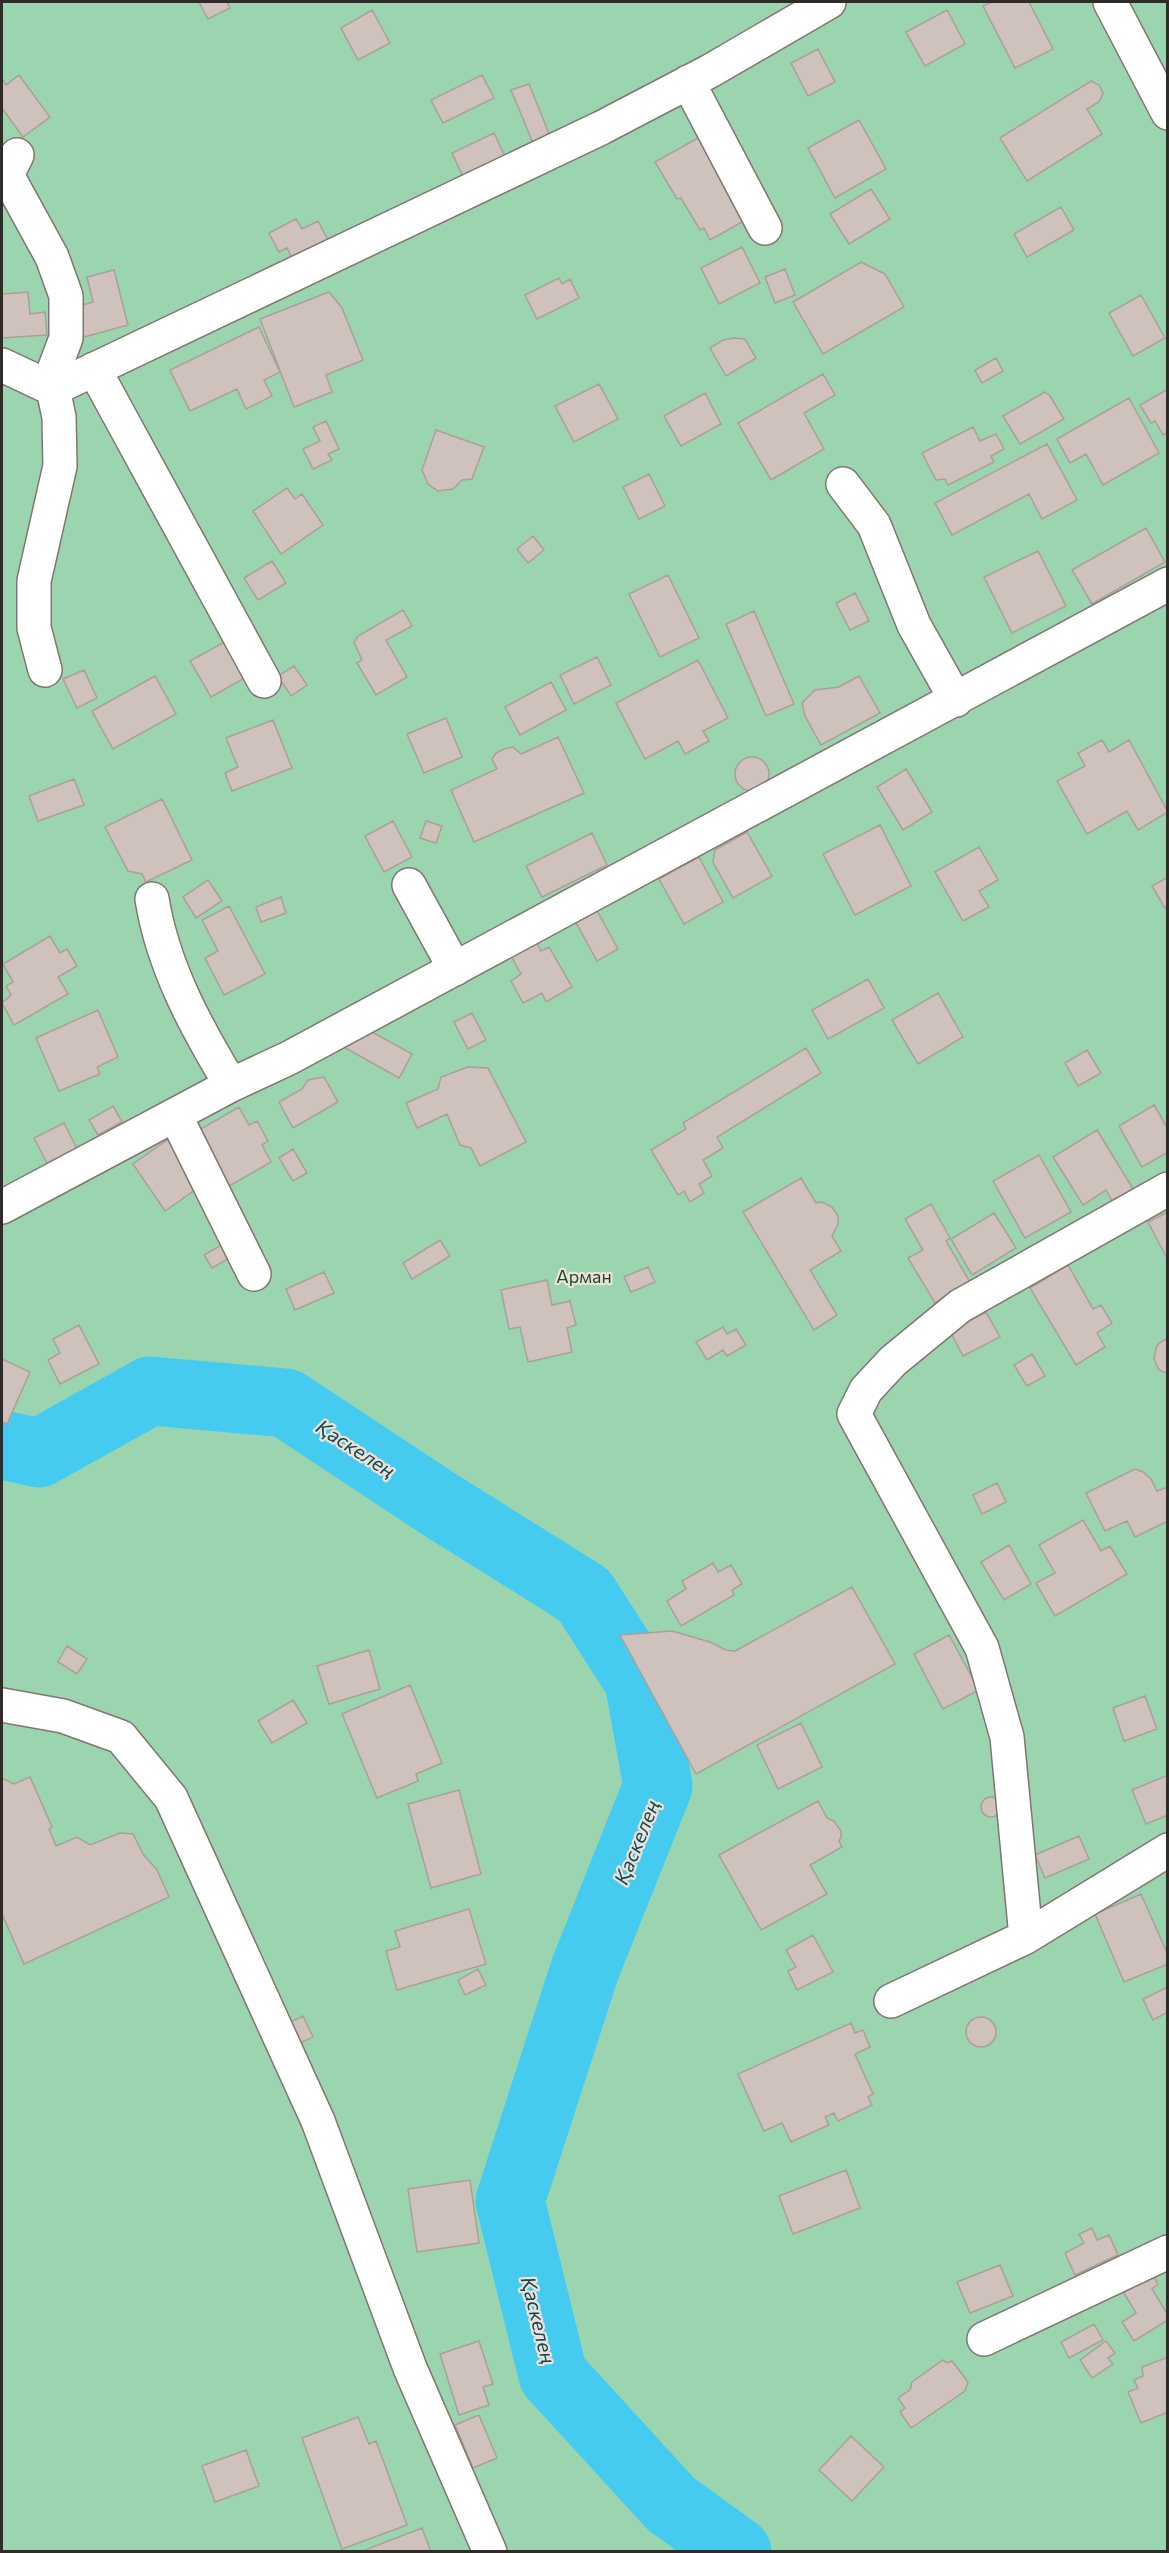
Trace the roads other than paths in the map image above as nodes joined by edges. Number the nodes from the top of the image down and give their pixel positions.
1 (829, 2) edge
2 (1110, 2) edge
3 (688, 82) junction
4 (1167, 113) edge
5 (17, 155) dead end
6 (765, 228) dead end
7 (2, 365) edge
8 (94, 369) junction
9 (53, 389) junction
10 (843, 484) dead end
11 (1167, 585) edge
12 (45, 670) dead end
13 (264, 681) dead end
14 (956, 700) junction
15 (409, 885) dead end
16 (152, 899) dead end
17 (455, 969) junction
18 (231, 1085) junction
19 (175, 1115) junction
20 (1167, 1189) edge
21 (2, 1208) edge
22 (254, 1274) dead end
23 (2, 1705) edge
24 (1167, 1850) edge
25 (1026, 1937) junction
26 (891, 2001) dead end
27 (1167, 2252) edge
28 (984, 2339) dead end
29 (490, 2552) edge

1 - 3 street
2 - 4 street
3 - 6 street
3 - 8 street
5 - 9 street
7 - 9 street
8 - 9 street
8 - 13 street
9 - 12 street
10 - 14 street
11 - 14 street
14 - 17 street
15 - 17 street
16 - 18 street
17 - 18 street
18 - 19 street
19 - 21 street
19 - 22 street
20 - 25 street
23 - 29 street
24 - 25 street
25 - 26 street
27 - 28 street

